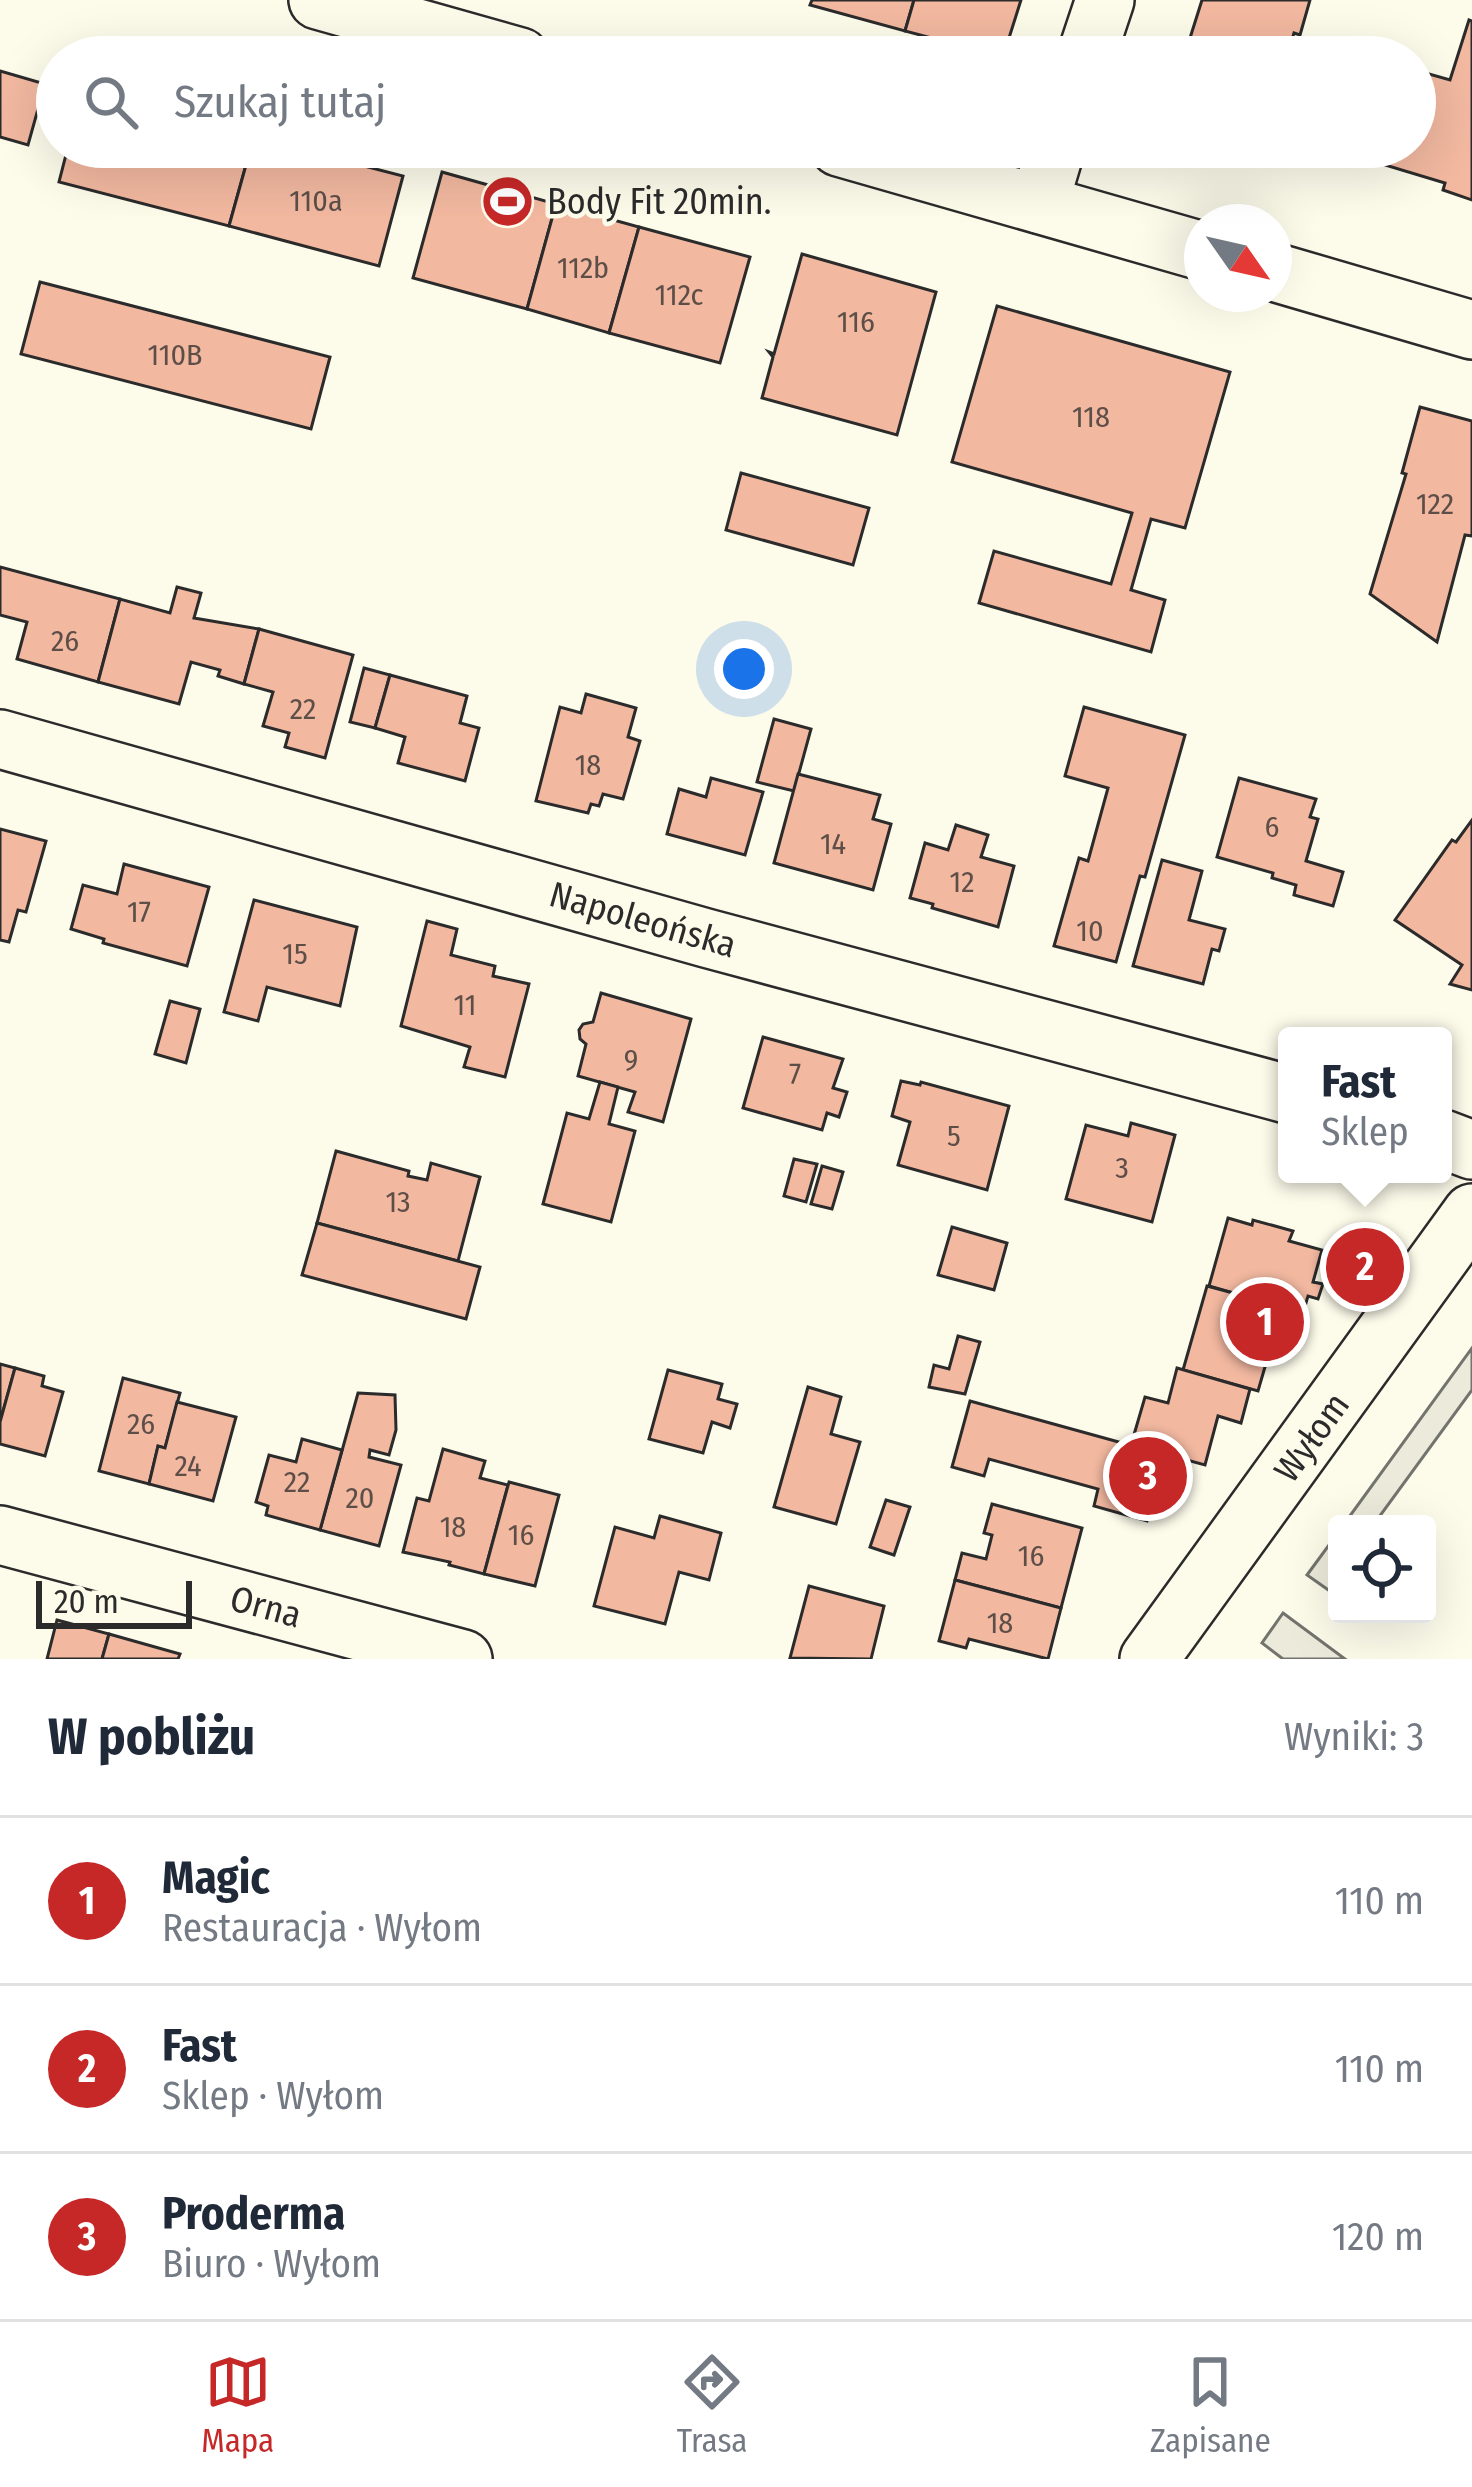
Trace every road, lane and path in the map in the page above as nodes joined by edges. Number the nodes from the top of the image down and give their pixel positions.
1 (318, 0) edge
2 (1105, 0) edge
3 (446, 36) edge
4 (1093, 36) edge
5 (914, 168) edge
6 (1050, 168) edge
7 (1039, 203) junction
8 (1184, 246) edge
9 (1292, 277) edge
10 (1472, 330) edge
11 (0, 739) edge
12 (1278, 1092) edge
13 (1472, 1213) edge
14 (0, 1534) edge
15 (463, 1659) edge
16 (1149, 1659) edge

1 - 3 street
2 - 4 street
5 - 7 street
6 - 7 street
7 - 8 street
9 - 10 street
11 - 12 street, Napoleońska
13 - 16 street, Wyłom
14 - 15 street, Orna

